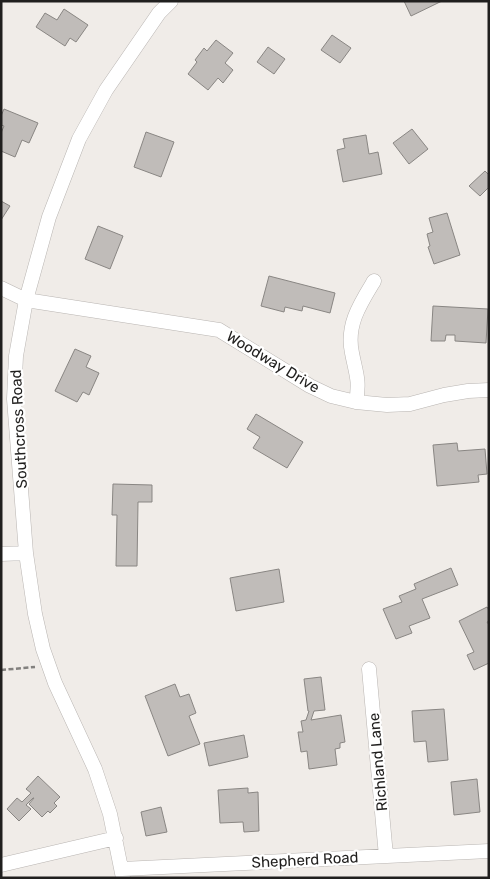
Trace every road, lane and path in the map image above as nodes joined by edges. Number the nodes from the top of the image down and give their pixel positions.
1 (170, 1) edge
2 (374, 281) dead end
3 (1, 288) edge
4 (26, 300) junction
5 (489, 390) edge
6 (356, 402) junction
7 (26, 553) junction
8 (1, 554) edge
9 (49, 666) junction
10 (369, 669) dead end
11 (1, 670) edge
12 (116, 838) junction
13 (489, 850) edge
14 (386, 856) junction
15 (1, 865) edge
16 (123, 873) edge

1 - 4 street, Southcross Road
2 - 6 street
3 - 4 street, Woodway Drive
4 - 6 street, Woodway Drive
4 - 7 street, Southcross Road
5 - 6 street, Woodway Drive
7 - 8 street
7 - 9 street, Southcross Road
9 - 11 path
9 - 12 street, Southcross Road
10 - 14 street, Richland Lane
12 - 15 street
12 - 16 street, Southcross Road
13 - 14 street, Shepherd Road
14 - 16 street, Shepherd Road

